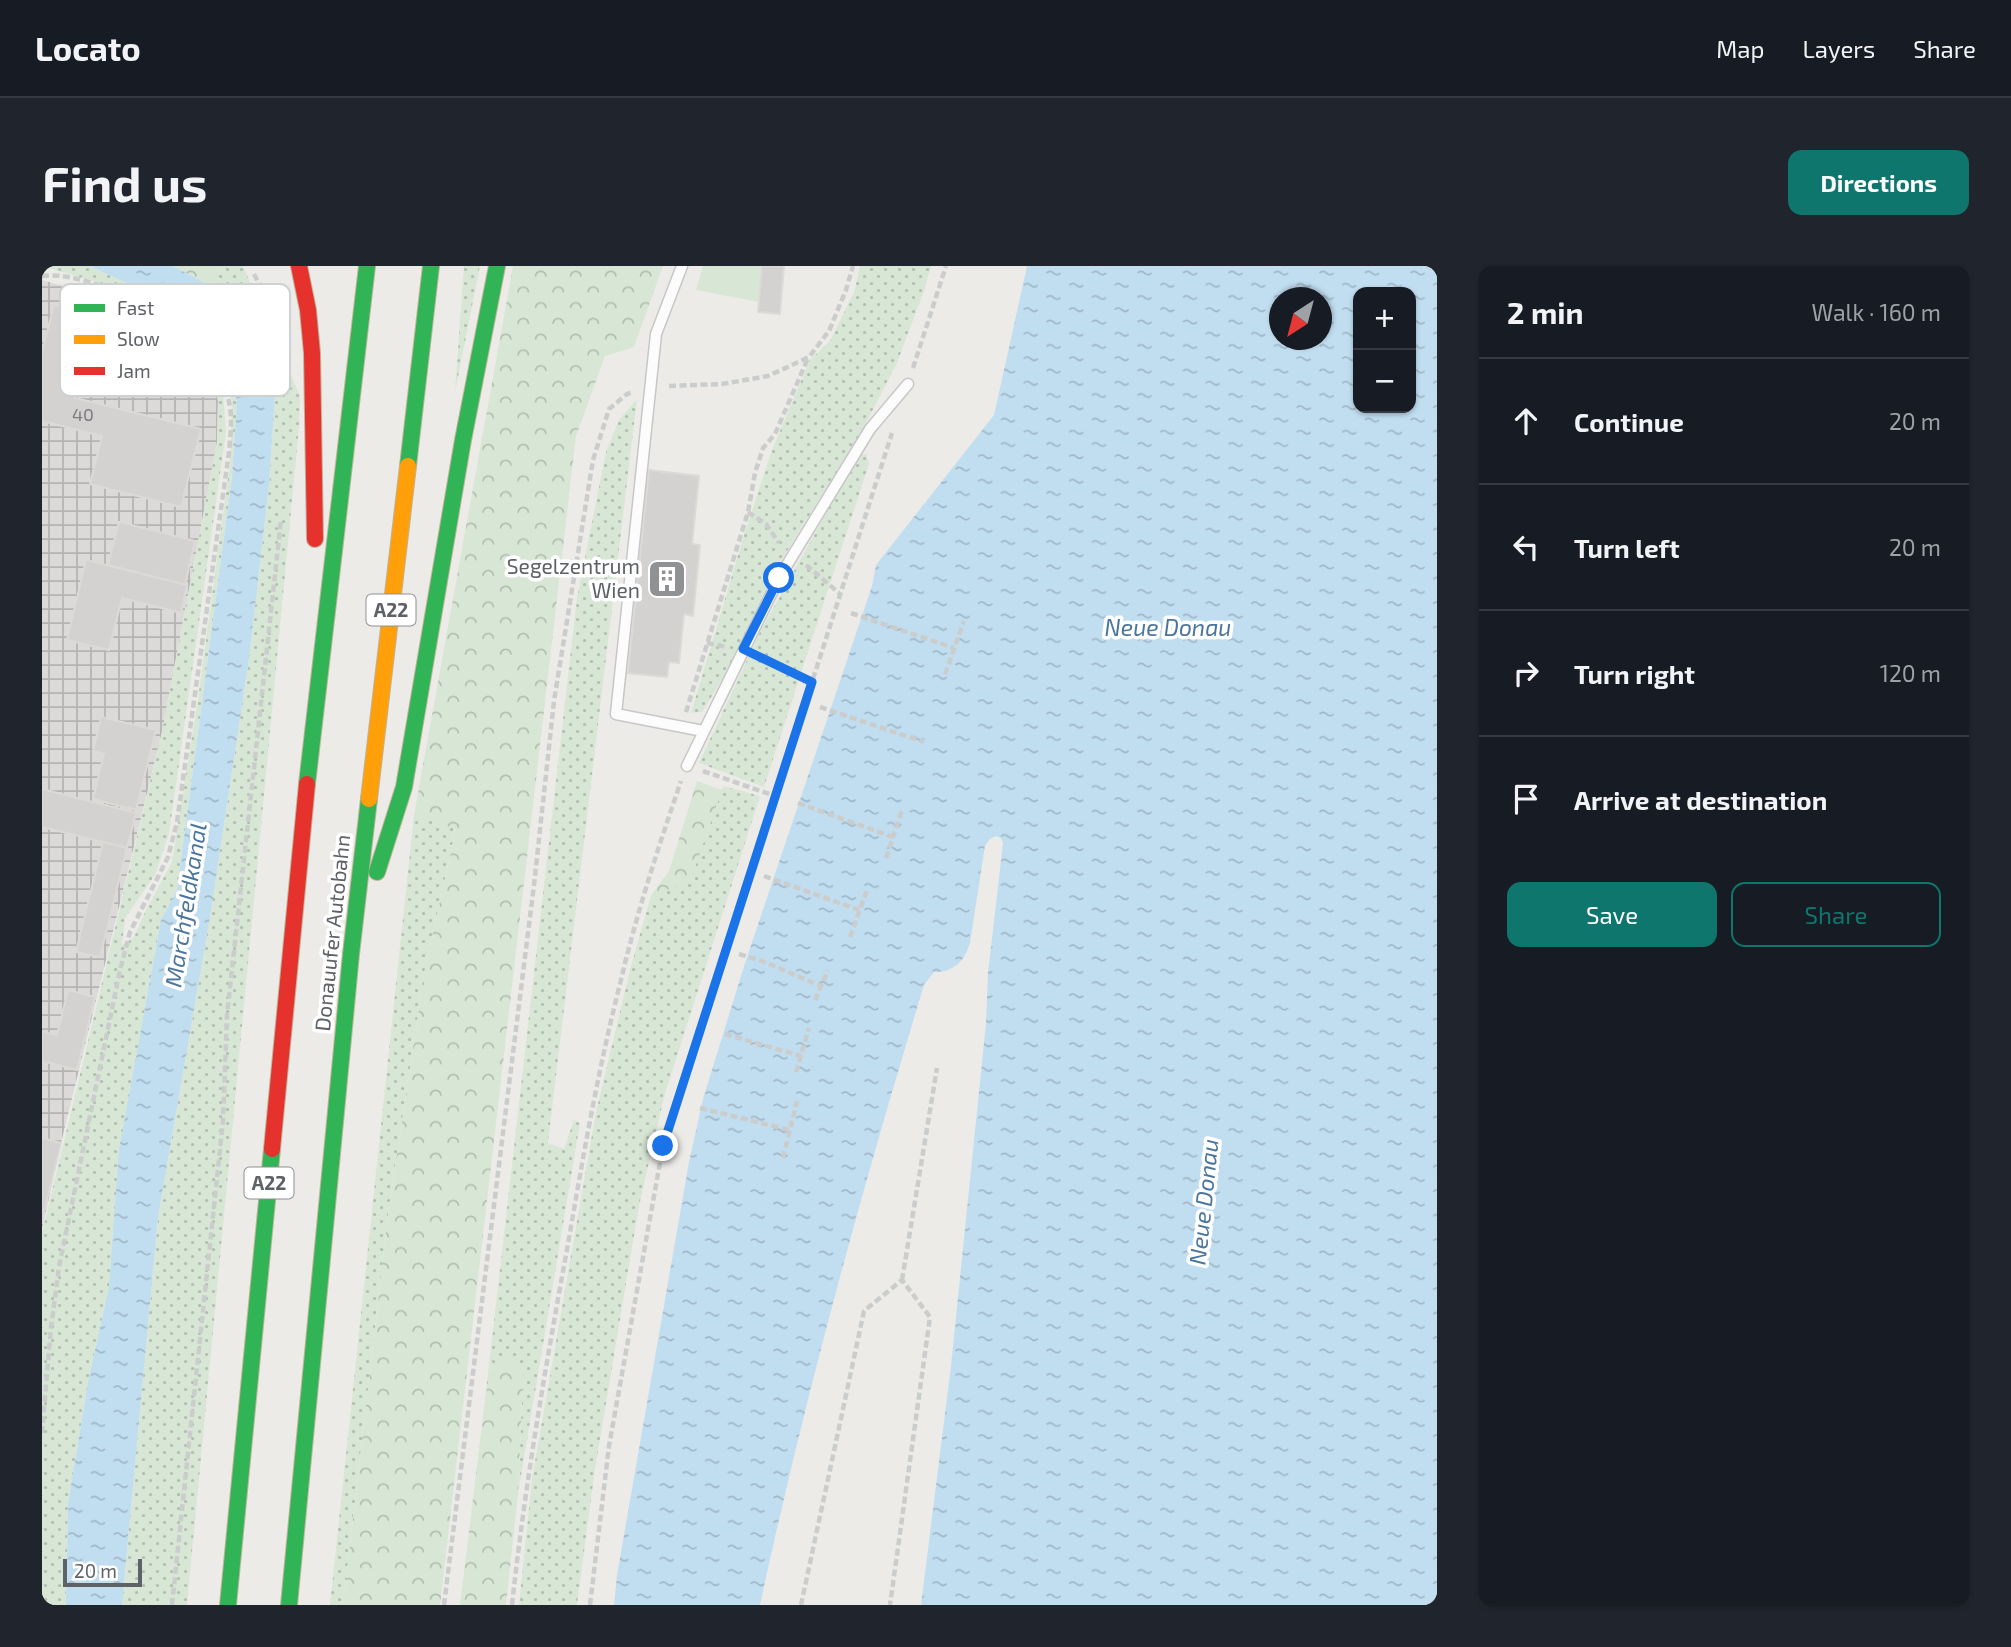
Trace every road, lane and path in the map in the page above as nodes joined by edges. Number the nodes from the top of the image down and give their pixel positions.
1 (299, 266) edge
2 (367, 266) edge
3 (431, 266) edge
4 (497, 266) edge
5 (682, 266) edge
6 (946, 266) edge
7 (254, 274) dead end
8 (42, 276) edge
9 (93, 284) edge
10 (259, 284) edge
11 (809, 357) dead end
12 (908, 384) joint
13 (227, 396) edge
14 (895, 423) dead end
15 (281, 518) dead end
16 (851, 613) dead end
17 (964, 621) dead end
18 (954, 648) junction
19 (743, 649) junction
20 (945, 674) dead end
21 (812, 682) junction
22 (318, 689) junction
23 (820, 707) dead end
24 (681, 727) junction
25 (703, 731) junction
26 (924, 742) dead end
27 (687, 766) junction
28 (775, 796) junction
29 (798, 803) dead end
30 (902, 810) dead end
31 (893, 837) junction
32 (886, 858) dead end
33 (764, 876) dead end
34 (534, 885) dead end
35 (867, 890) dead end
36 (859, 910) junction
37 (850, 937) dead end
38 (351, 954) junction
39 (739, 954) dead end
40 (828, 970) dead end
41 (821, 986) junction
42 (815, 1000) dead end
43 (808, 1028) dead end
44 (725, 1034) dead end
45 (801, 1056) junction
46 (937, 1068) dead end
47 (796, 1072) dead end
48 (797, 1101) dead end
49 (700, 1108) dead end
50 (790, 1130) junction
51 (783, 1158) dead end
52 (901, 1280) junction
53 (42, 1433) edge
54 (172, 1605) edge
55 (228, 1605) edge
56 (289, 1605) edge
57 (444, 1605) edge
58 (512, 1605) edge
59 (590, 1605) edge
60 (801, 1605) edge
61 (890, 1605) edge

1 - 22 highway
2 - 22 highway, Donauufer Autobahn / A22
3 - 38 highway, Donauufer Autobahn / A22
4 - 38 highway
5 - 24 lane
6 - 12 path
7 - 10 path
8 - 9 path
11 - 24 path
12 - 19 lane
13 - 53 path
14 - 21 path
15 - 54 path
16 - 18 path
17 - 18 path
18 - 20 path
19 - 21 path
19 - 25 lane
21 - 28 path
22 - 55 highway, Donauufer Autobahn / A22
23 - 26 path
24 - 25 lane
25 - 27 lane
27 - 28 path
27 - 58 path
28 - 59 path
29 - 31 path
30 - 31 path
31 - 32 path
33 - 36 path
34 - 57 path
35 - 36 path
36 - 37 path
38 - 56 highway, Donauufer Autobahn / A22
39 - 41 path
40 - 41 path
41 - 42 path
43 - 45 path
44 - 45 path
45 - 47 path
46 - 52 path
48 - 50 path
49 - 50 path
50 - 51 path
52 - 60 path
52 - 61 path

